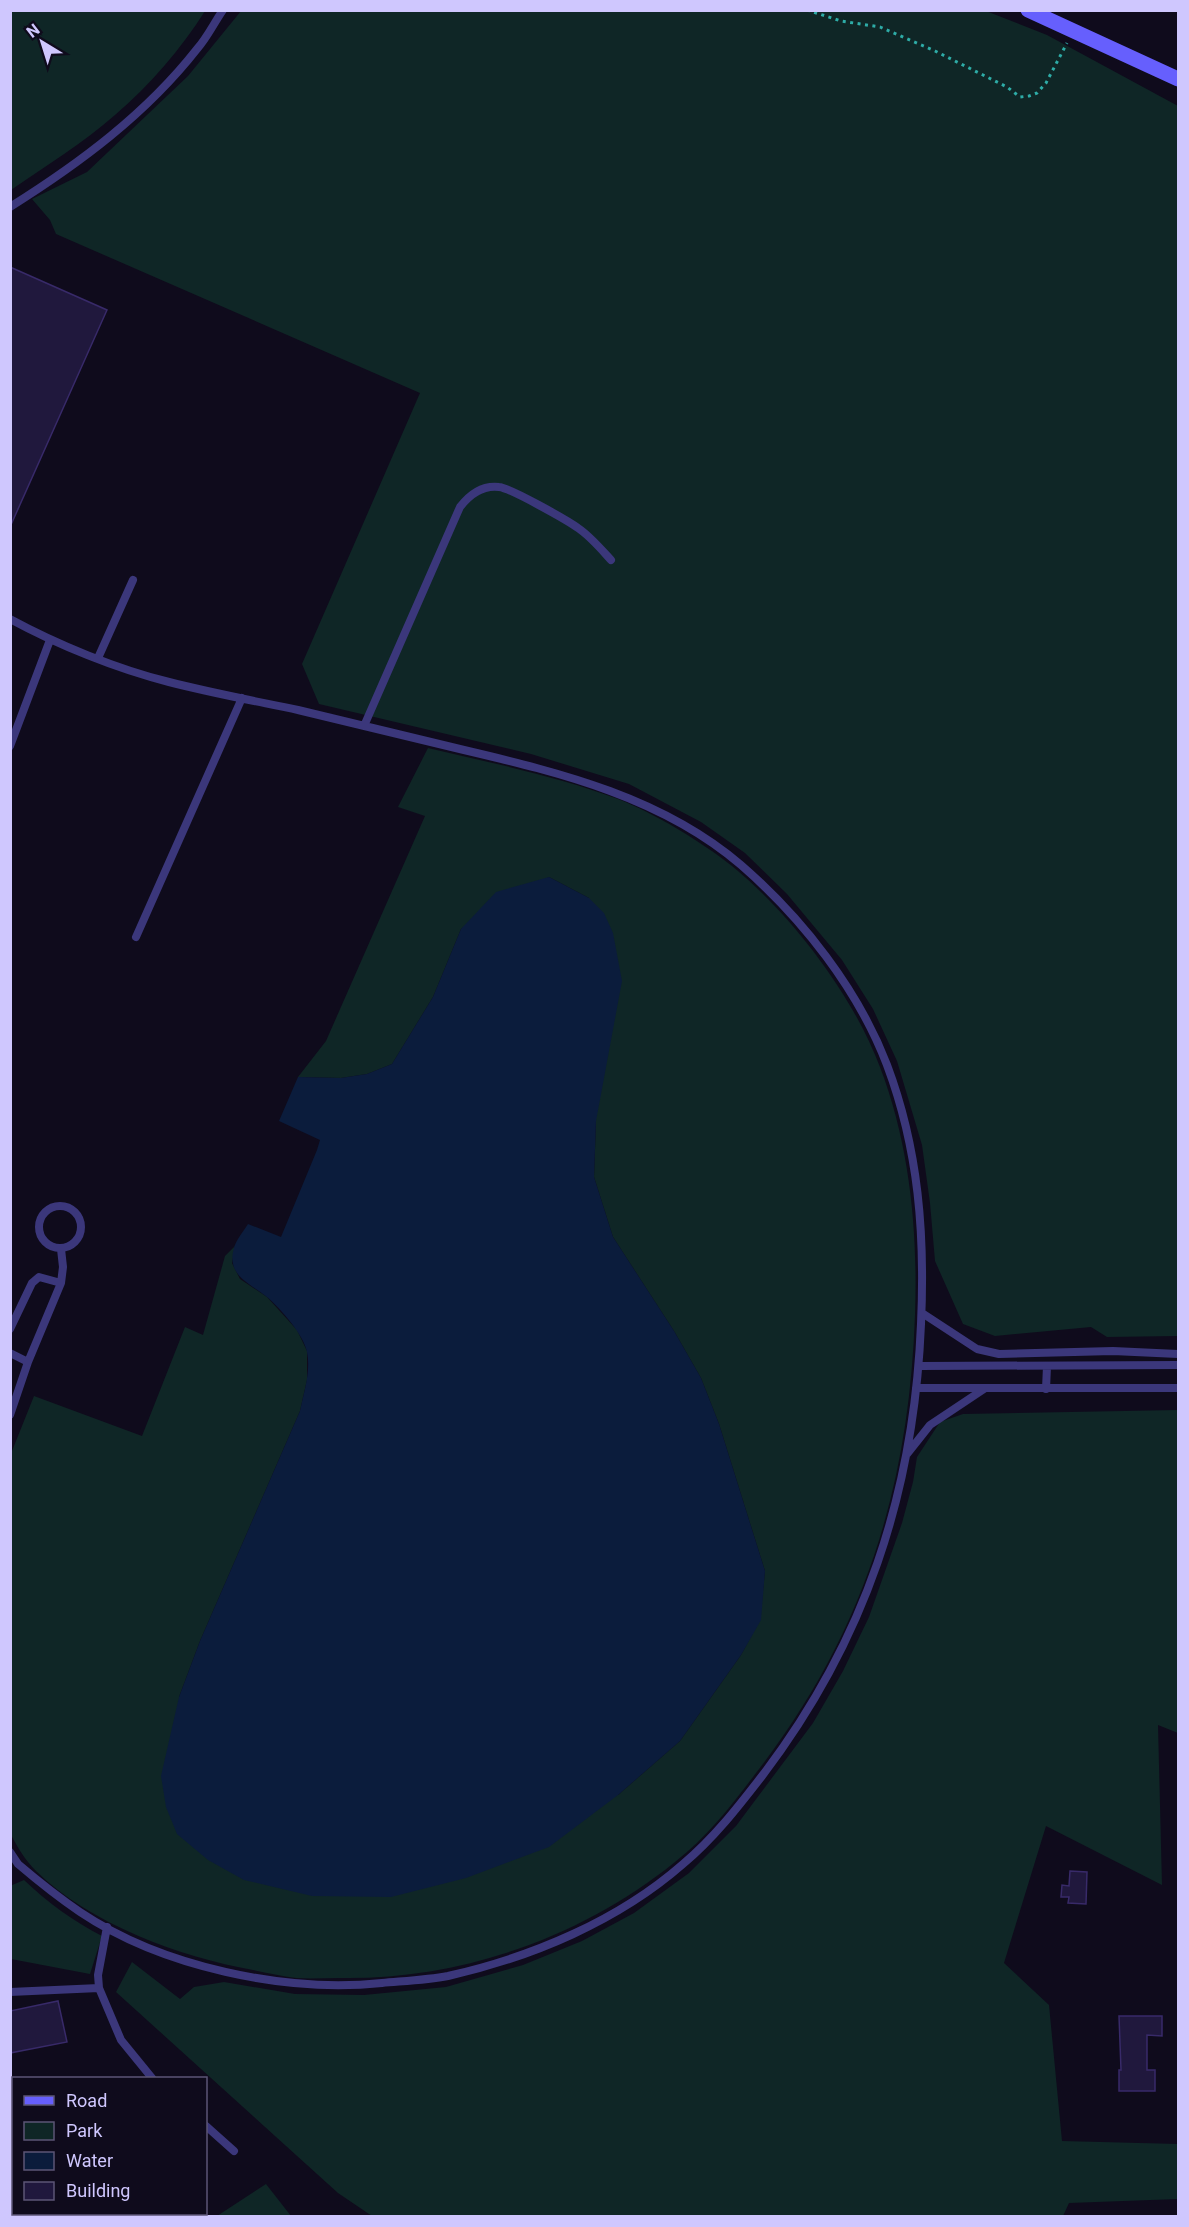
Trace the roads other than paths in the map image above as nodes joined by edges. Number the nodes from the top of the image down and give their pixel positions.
1 (223, 10) edge
2 (1028, 10) edge
3 (1179, 79) edge
4 (10, 207) edge
5 (611, 560) dead end
6 (133, 580) dead end
7 (10, 619) edge
8 (50, 640) junction
9 (98, 658) junction
10 (242, 698) junction
11 (364, 726) junction
12 (10, 746) edge
13 (136, 937) dead end
14 (61, 1249) junction
15 (61, 1283) junction
16 (922, 1313) junction
17 (10, 1329) edge
18 (10, 1353) edge
19 (1179, 1354) edge
20 (28, 1362) junction
21 (1179, 1365) edge
22 (920, 1366) junction
23 (1047, 1366) junction
24 (916, 1388) junction
25 (1179, 1388) edge
26 (985, 1389) junction
27 (1046, 1389) junction
28 (10, 1415) edge
29 (906, 1455) junction
30 (10, 1852) edge
31 (14, 1866) edge
32 (107, 1927) junction
33 (99, 1988) junction
34 (10, 1992) edge
35 (150, 2077) edge
36 (207, 2127) edge
37 (234, 2151) dead end

1 - 4 lane
2 - 3 street
5 - 11 lane
6 - 9 lane
7 - 8 lane
8 - 9 lane
8 - 12 lane
9 - 10 lane
10 - 11 lane
10 - 13 lane
11 - 16 lane
14 - 14 lane
14 - 15 lane
15 - 17 lane
15 - 20 lane
16 - 19 lane
16 - 22 lane
18 - 20 lane
20 - 28 lane
21 - 23 lane
22 - 23 lane
22 - 24 lane
23 - 27 lane
24 - 26 lane
24 - 29 lane
25 - 27 lane
26 - 27 lane
26 - 29 lane
29 - 32 lane
30 - 31 lane
31 - 32 lane
32 - 33 lane
33 - 34 lane
33 - 35 lane
36 - 37 lane

